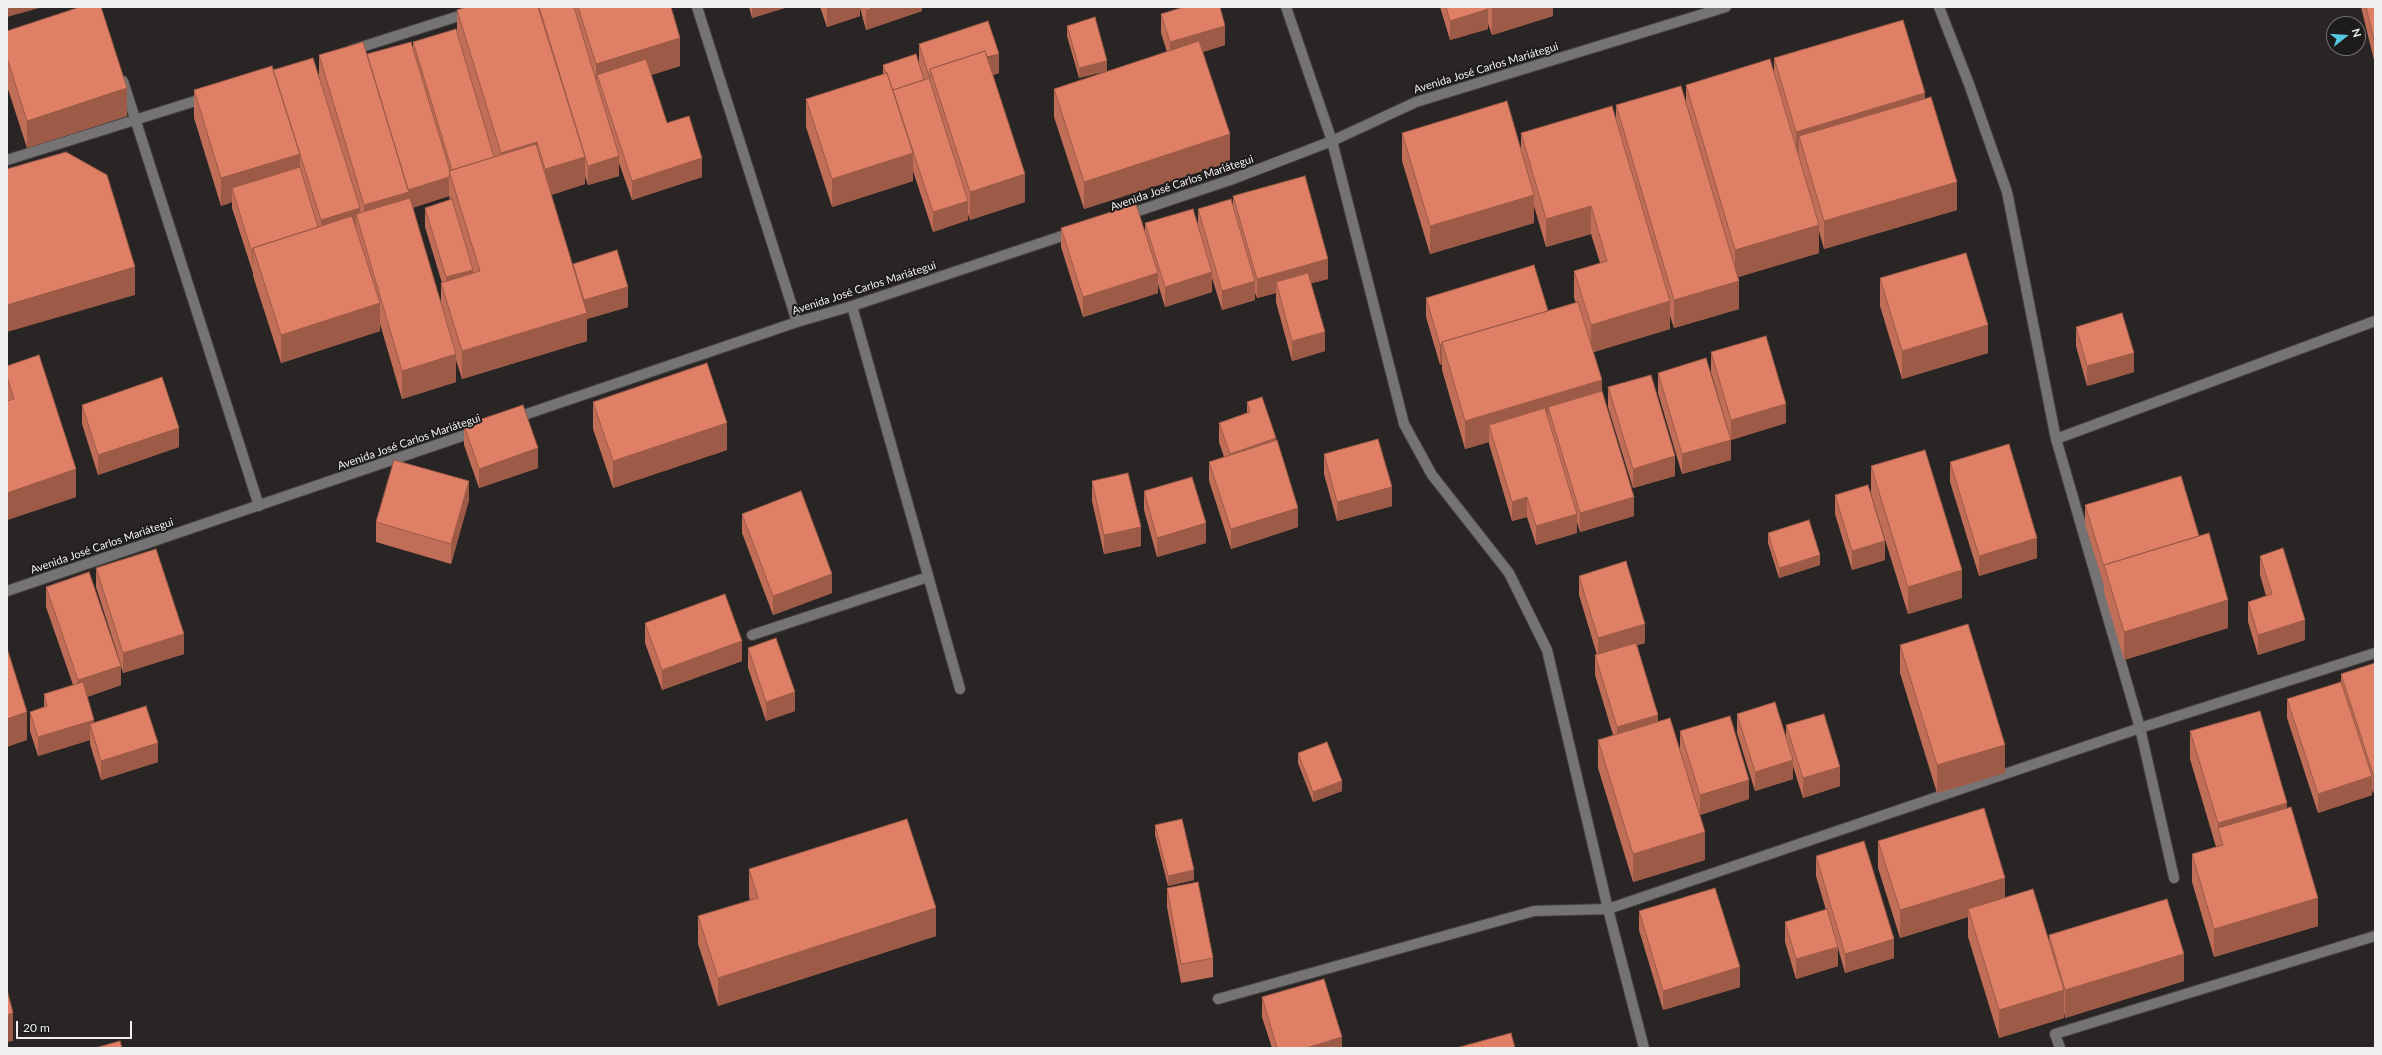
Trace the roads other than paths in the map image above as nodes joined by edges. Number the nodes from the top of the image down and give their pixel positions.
1 (487, 7) edge
2 (697, 7) edge
3 (1286, 7) edge
4 (1726, 7) edge
5 (1939, 7) edge
6 (345, 53) edge
7 (119, 67) edge
8 (218, 93) edge
9 (136, 120) junction
10 (1332, 141) junction
11 (7, 160) edge
12 (1114, 219) edge
13 (1084, 229) edge
14 (852, 306) junction
15 (2375, 321) edge
16 (797, 322) junction
17 (506, 421) edge
18 (491, 426) edge
19 (2056, 439) junction
20 (259, 506) junction
21 (928, 577) junction
22 (7, 591) edge
23 (752, 634) dead end
24 (2375, 653) edge
25 (960, 689) dead end
26 (2140, 728) junction
27 (2174, 878) dead end
28 (1608, 909) junction
29 (2375, 936) edge
30 (1218, 999) dead end
31 (1644, 1048) edge
32 (2060, 1048) edge

1 - 6 street
2 - 16 street
3 - 10 street
4 - 10 street, Avenida José Carlos Mariátegui
5 - 19 street
7 - 9 street
8 - 9 street
9 - 11 street
9 - 20 street
10 - 12 street, Avenida José Carlos Mariátegui
10 - 28 street
13 - 14 street, Avenida José Carlos Mariátegui
14 - 16 street, Avenida José Carlos Mariátegui
14 - 21 street
15 - 19 street
16 - 17 street, Avenida José Carlos Mariátegui
18 - 20 street, Avenida José Carlos Mariátegui
19 - 26 street
20 - 22 street, Avenida José Carlos Mariátegui
21 - 23 street
21 - 25 street
24 - 26 street
26 - 27 street
26 - 28 street
28 - 30 street
28 - 31 street
29 - 32 street

